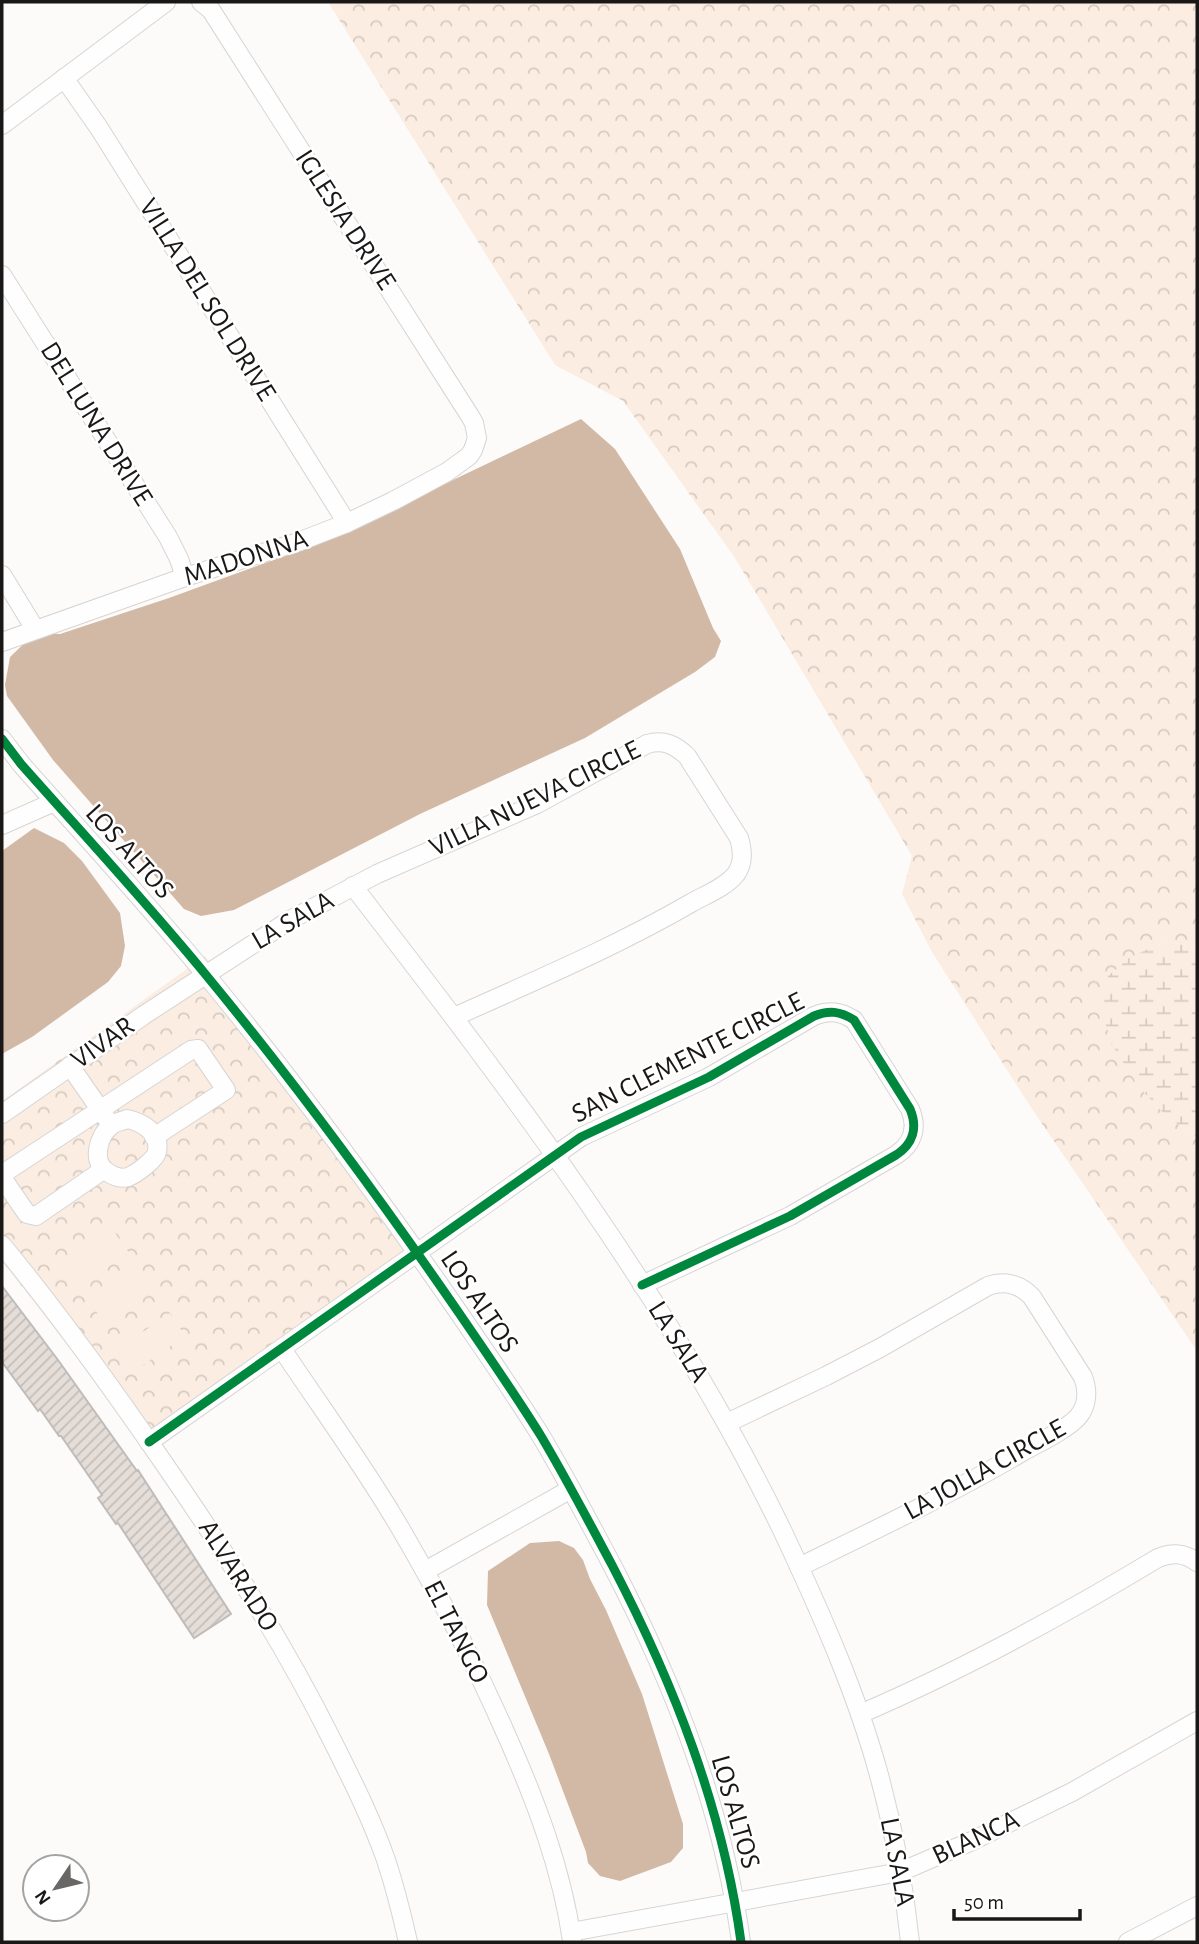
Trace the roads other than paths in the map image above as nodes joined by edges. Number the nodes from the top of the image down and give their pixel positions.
1 (166, 2) edge
2 (201, 2) edge
3 (64, 78) junction
4 (2, 125) edge
5 (2, 275) edge
6 (475, 445) joint
7 (347, 523) junction
8 (2, 575) edge
9 (185, 577) junction
10 (35, 629) junction
11 (2, 642) edge
12 (2, 739) edge
13 (54, 802) junction
14 (2, 825) edge
15 (353, 886) junction
16 (205, 974) junction
17 (454, 1017) junction
18 (70, 1066) junction
19 (2, 1114) edge
20 (106, 1117) junction
21 (154, 1137) junction
22 (555, 1156) junction
23 (103, 1170) junction
24 (2, 1245) edge
25 (418, 1253) junction
26 (642, 1285) junction
27 (282, 1349) junction
28 (727, 1423) junction
29 (149, 1442) junction
30 (571, 1489) junction
31 (1197, 1562) edge
32 (799, 1567) junction
33 (425, 1571) junction
34 (860, 1714) junction
35 (1197, 1721) edge
36 (900, 1872) junction
37 (736, 1902) junction
38 (1197, 1906) edge
39 (571, 1937) edge
40 (408, 1942) edge
41 (741, 1942) edge
42 (910, 1942) edge
43 (1128, 1942) edge

1 - 3 street
2 - 6 street, IGLESIA DRIVE
3 - 4 street
3 - 7 street, VILLA DEL SOL DRIVE
5 - 9 street, DEL LUNA DRIVE
6 - 7 street, MADONNA
7 - 9 street, MADONNA
8 - 10 street
9 - 10 street, MADONNA
10 - 11 street, MADONNA
12 - 13 street, LOS ALTOS
13 - 14 street
13 - 16 street, LOS ALTOS
15 - 16 street, LA SALA
15 - 17 street, LA SALA
15 - 17 street, VILLA NUEVA CIRCLE
16 - 18 street, VIVAR
16 - 25 street, LOS ALTOS
17 - 22 street, LA SALA
18 - 19 street, VIVAR
18 - 20 street
20 - 21 street
20 - 21 street
20 - 23 street
20 - 23 street
21 - 23 street
22 - 25 street, SAN CLEMENTE CIRCLE
22 - 26 street, LA SALA
22 - 26 street, SAN CLEMENTE CIRCLE
24 - 29 street, ALVARADO
25 - 27 street, SAN CLEMENTE CIRCLE
25 - 30 street, LOS ALTOS
26 - 28 street, LA SALA
27 - 29 street, SAN CLEMENTE CIRCLE
27 - 33 street, EL TANGO
28 - 32 street, LA SALA
28 - 32 street, LA JOLLA CIRCLE
29 - 40 street, ALVARADO
30 - 33 street
30 - 37 street, LOS ALTOS
31 - 34 street
32 - 34 street, LA SALA
33 - 39 street, EL TANGO
34 - 36 street, LA SALA
35 - 36 street, BLANCA
36 - 37 street, BLANCA
36 - 42 street, LA SALA
37 - 39 street, BLANCA
37 - 41 street, LOS ALTOS
38 - 43 street

